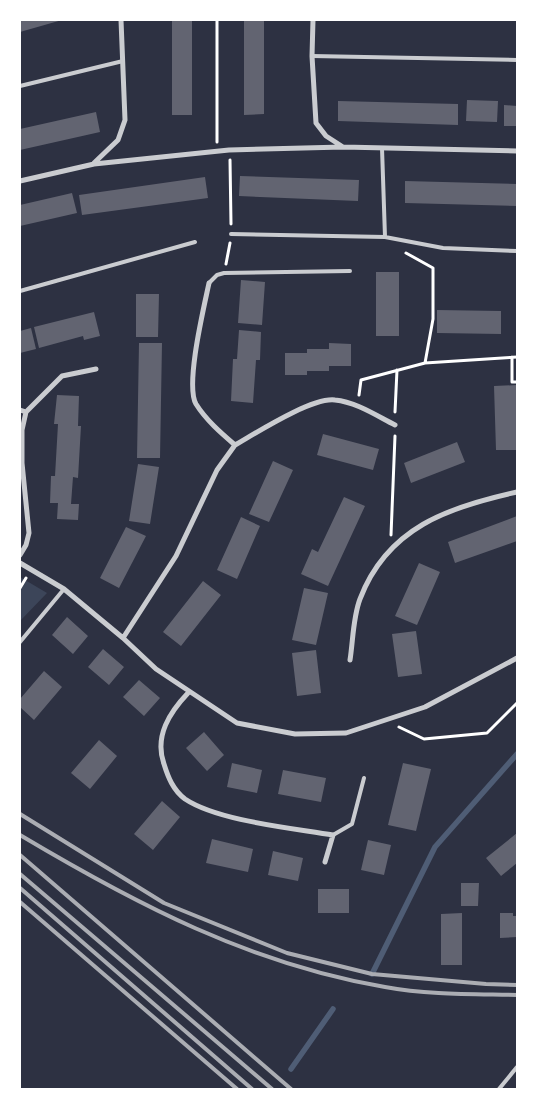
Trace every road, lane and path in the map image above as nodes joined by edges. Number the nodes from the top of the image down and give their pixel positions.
1 (121, 20) edge
2 (216, 20) edge
3 (313, 20) edge
4 (312, 56) junction
5 (517, 60) edge
6 (123, 61) junction
7 (20, 86) edge
8 (343, 147) junction
9 (382, 148) junction
10 (217, 150) junction
11 (230, 150) junction
12 (517, 151) edge
13 (94, 164) junction
14 (20, 181) edge
15 (231, 234) junction
16 (385, 237) junction
17 (395, 240) junction
18 (194, 242) dead end
19 (517, 251) edge
20 (350, 271) dead end
21 (224, 273) junction
22 (208, 283) joint
23 (20, 291) edge
24 (517, 357) edge
25 (512, 358) junction
26 (425, 363) junction
27 (96, 369) dead end
28 (397, 370) junction
29 (517, 382) edge
30 (357, 407) junction
31 (20, 410) edge
32 (26, 412) junction
33 (395, 425) junction
34 (235, 445) junction
35 (517, 492) edge
36 (390, 549) junction
37 (20, 555) edge
38 (20, 563) edge
39 (64, 589) junction
40 (123, 638) junction
41 (20, 642) edge
42 (517, 658) edge
43 (350, 660) dead end
44 (188, 693) junction
45 (517, 702) edge
46 (387, 721) junction
47 (364, 778) dead end
48 (333, 835) junction
49 (325, 862) dead end
50 (517, 1067) edge
51 (499, 1089) edge

1 - 6 street
2 - 10 path
3 - 4 street
4 - 5 lane
4 - 8 street
6 - 7 lane
6 - 13 street
8 - 9 street
8 - 11 street
9 - 12 street
9 - 16 lane
10 - 11 street
10 - 13 street
11 - 15 path
13 - 14 street
15 - 16 lane
15 - 21 path
16 - 17 lane
17 - 19 lane
17 - 26 path
18 - 23 lane
20 - 21 lane
21 - 22 lane
22 - 34 street
24 - 25 path
25 - 26 path
25 - 29 path
26 - 28 path
27 - 32 street
28 - 30 path
28 - 33 path
30 - 33 street
30 - 34 street
31 - 32 street
32 - 37 street
33 - 36 path
34 - 40 street
35 - 36 street
36 - 43 street
38 - 39 street
39 - 40 street
39 - 41 lane
40 - 44 street
42 - 46 street
44 - 46 street
44 - 48 street
45 - 46 path
47 - 48 lane
48 - 49 street
50 - 51 lane

